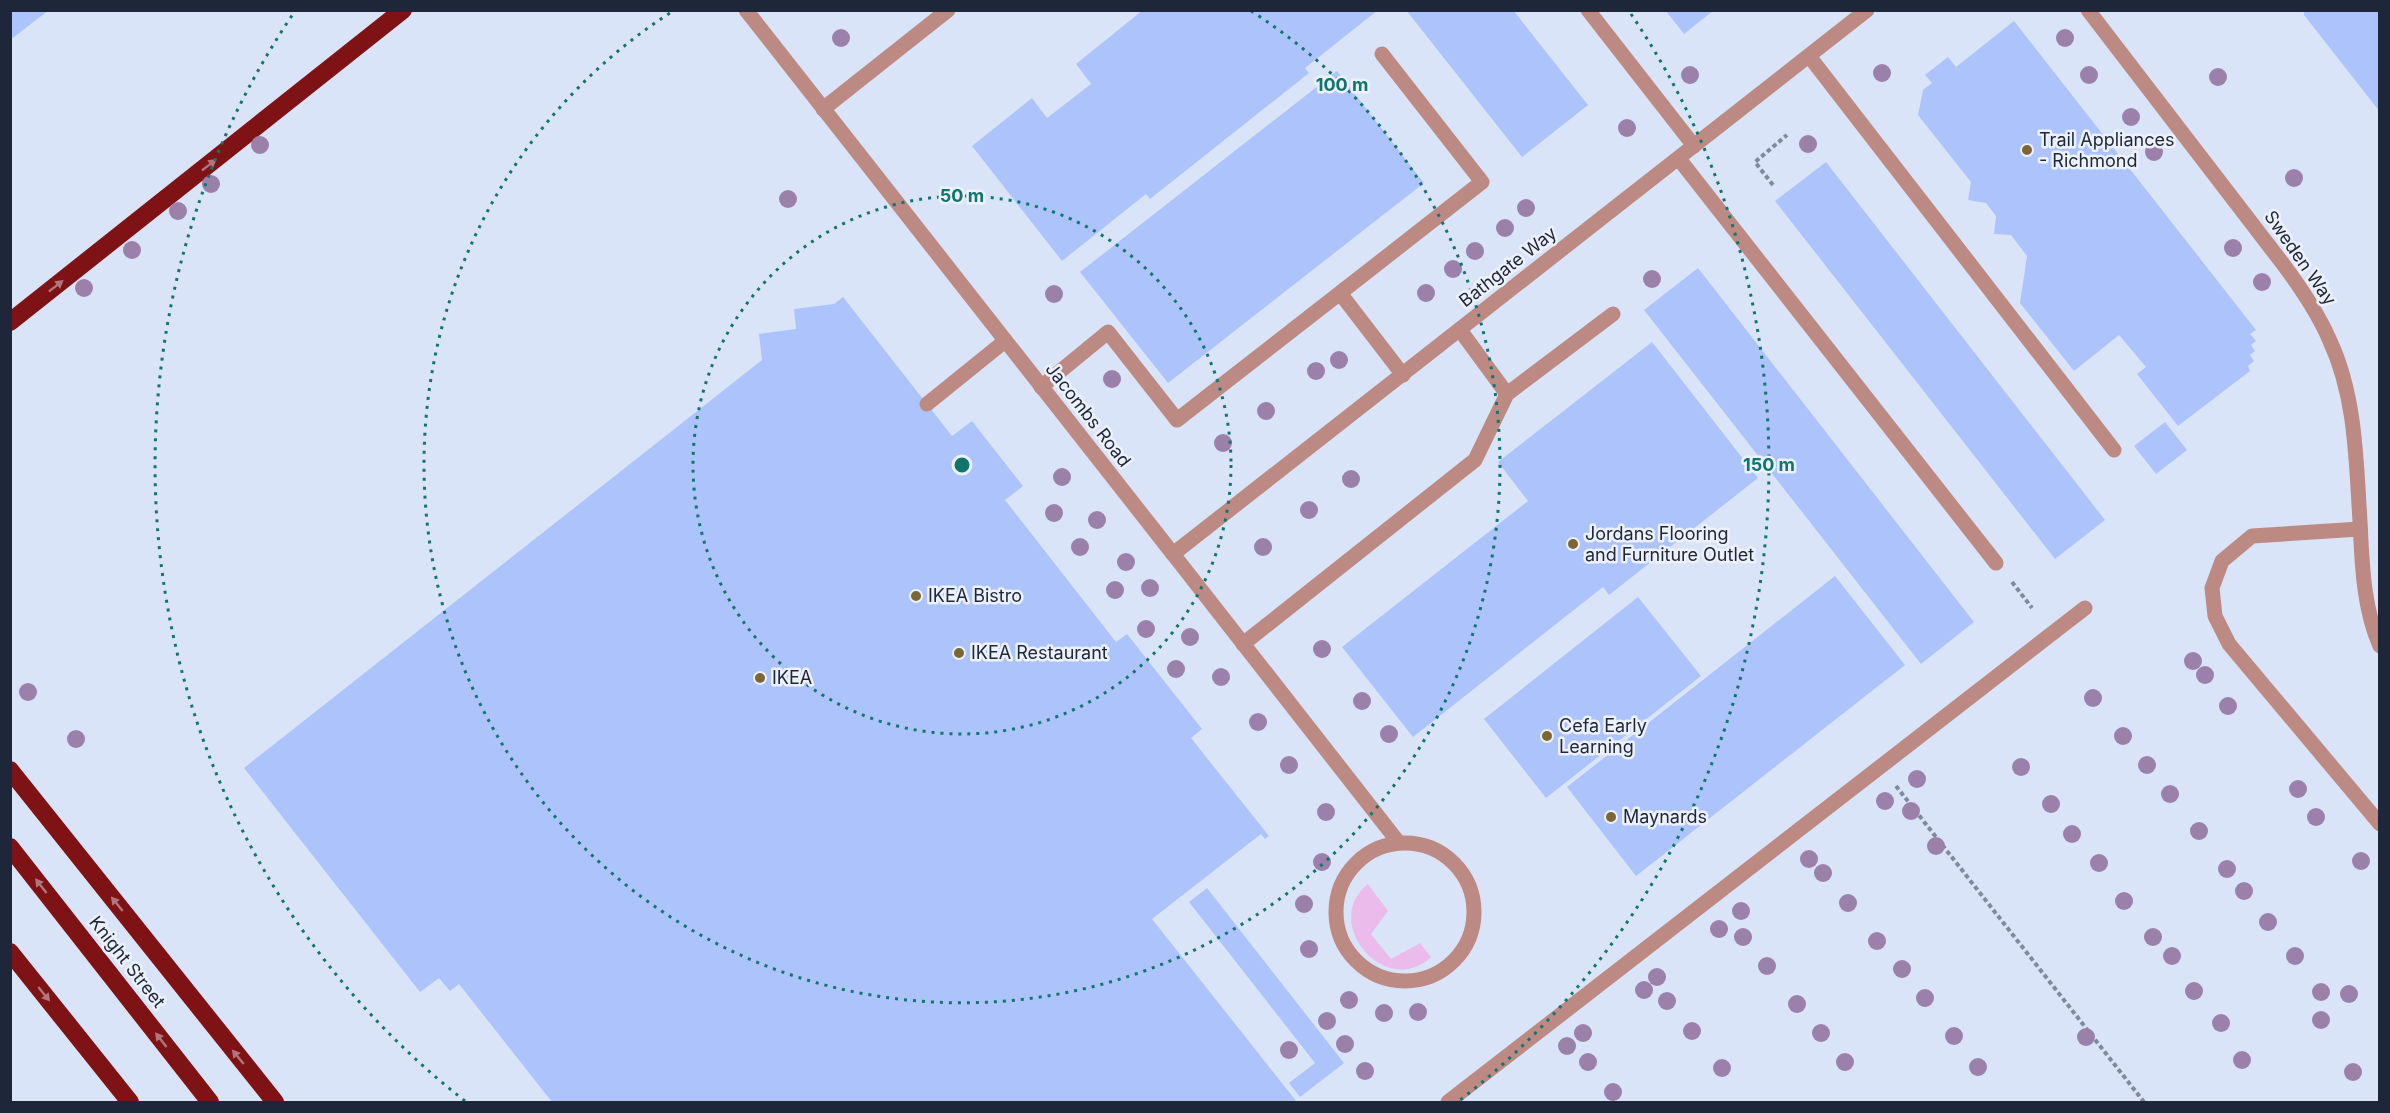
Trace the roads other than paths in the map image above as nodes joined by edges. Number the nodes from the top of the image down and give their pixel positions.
1 (403, 10) edge
2 (746, 10) edge
3 (948, 10) edge
4 (1588, 10) edge
5 (1867, 10) edge
6 (2088, 10) edge
7 (1382, 54) dead end
8 (1809, 56) junction
9 (824, 109) junction
10 (1694, 146) junction
11 (1678, 159) junction
12 (1340, 293) junction
13 (1613, 314) dead end
14 (10, 322) edge
15 (1460, 330) junction
16 (1005, 340) junction
17 (1403, 375) junction
18 (1041, 387) junction
19 (1507, 394) junction
20 (927, 404) dead end
21 (2114, 450) dead end
22 (2360, 529) junction
23 (1173, 554) junction
24 (1996, 563) road end
25 (2085, 608) dead end
26 (1243, 644) junction
27 (2379, 646) edge
28 (10, 770) edge
29 (2379, 824) edge
30 (1399, 843) junction
31 (10, 847) edge
32 (10, 952) edge
33 (77, 1036) junction
34 (120, 1102) edge
35 (130, 1102) edge
36 (210, 1102) edge
37 (275, 1102) edge
38 (1448, 1102) edge

14 -> 1 highway
2 - 9 street, Jacombs Road
3 - 9 street
4 - 10 street
5 - 8 street, Bathgate Way
6 - 22 street, Sweden Way
7 - 12 street
8 - 10 street, Bathgate Way
8 - 21 street
9 - 16 street, Jacombs Road
10 - 11 street, Bathgate Way
11 - 15 street, Bathgate Way
11 - 24 street
12 - 17 street
12 - 18 street
13 - 19 street
15 - 17 street, Bathgate Way
15 - 19 street
16 - 18 street, Jacombs Road
16 - 20 street
17 - 23 street, Bathgate Way
18 - 23 street, Jacombs Road
19 - 26 street
22 - 27 street, Sweden Way
22 - 29 street
23 - 26 street, Jacombs Road
25 - 38 street
26 - 30 street, Jacombs Road
37 -> 28 highway
30 - 30 street
36 -> 31 highway, Knight Street
32 -> 33 highway
33 - 34 highway
33 - 35 highway

